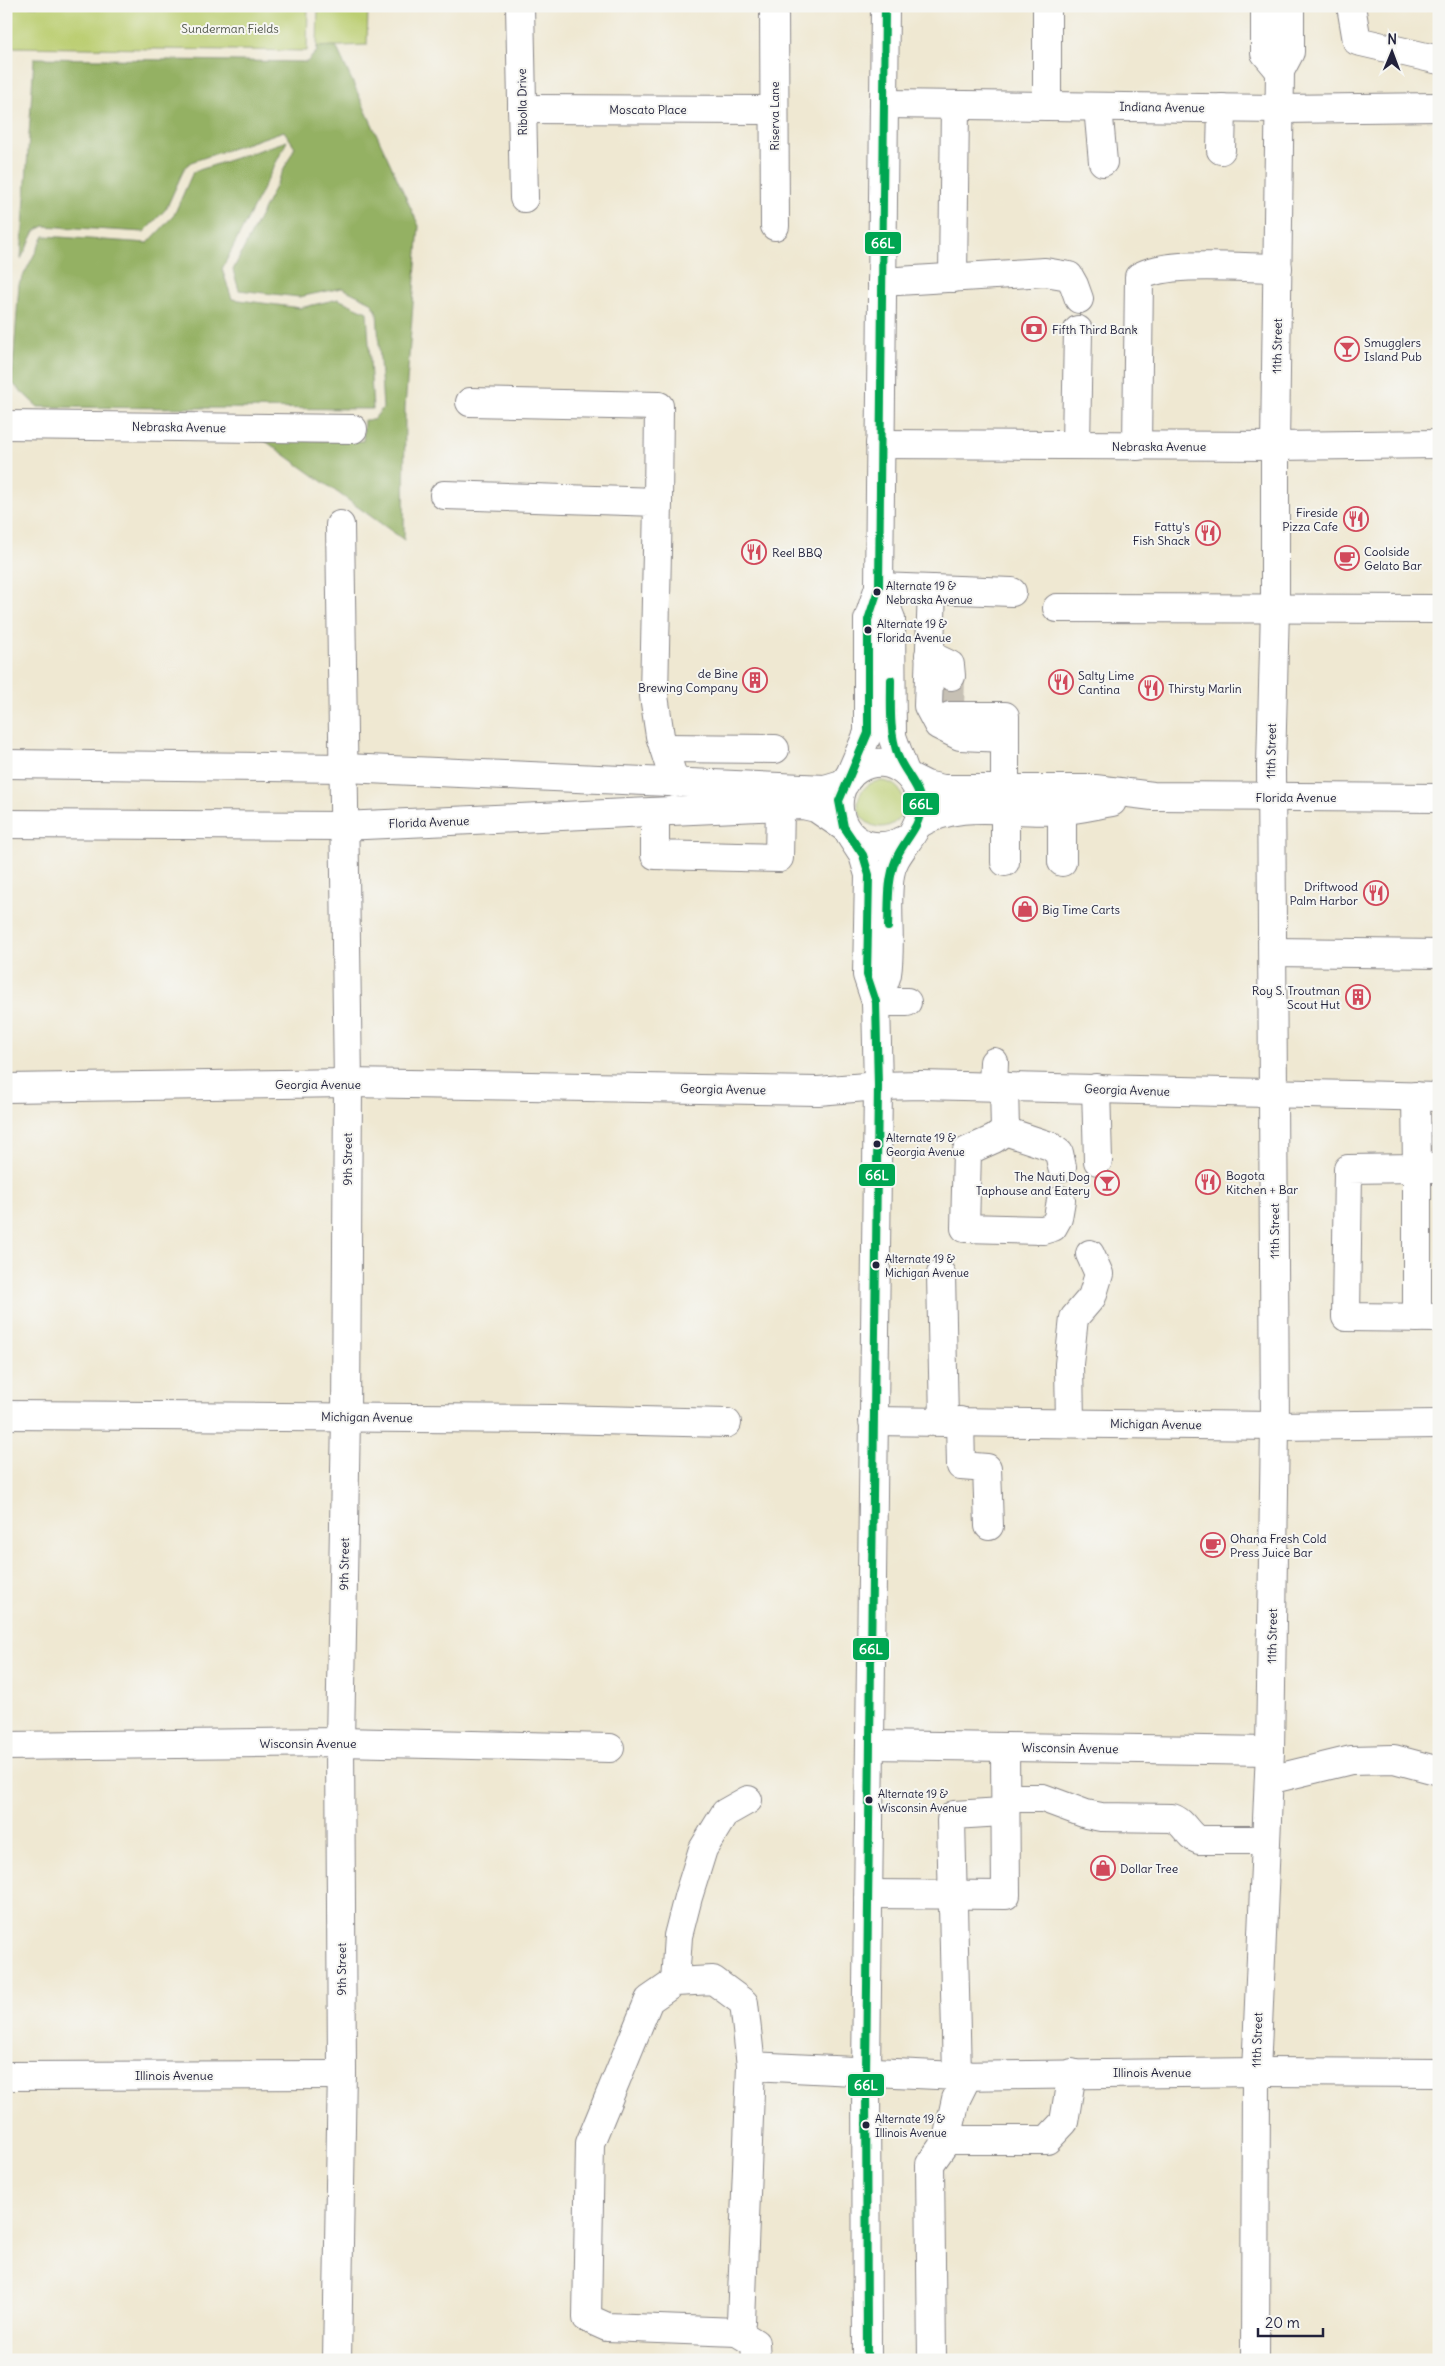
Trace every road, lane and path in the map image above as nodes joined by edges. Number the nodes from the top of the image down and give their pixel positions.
1 (520, 6) edge
2 (774, 6) edge
3 (885, 6) edge
4 (1048, 6) edge
5 (1264, 6) edge
6 (1290, 6) edge
7 (1351, 6) edge
8 (1439, 60) edge
9 (1280, 71) junction
10 (885, 104) junction
11 (955, 105) junction
12 (1047, 106) junction
13 (1098, 107) junction
14 (1439, 107) edge
15 (1222, 108) junction
16 (522, 109) junction
17 (1281, 109) junction
18 (774, 110) junction
19 (1221, 150) dead end
20 (1103, 162) dead end
21 (524, 198) dead end
22 (774, 226) dead end
23 (1278, 268) junction
24 (953, 278) junction
25 (882, 282) junction
26 (1079, 299) dead end
27 (1078, 330) dead end
28 (470, 402) dead end
29 (6, 424) edge
30 (353, 428) dead end
31 (880, 444) junction
32 (1439, 444) edge
33 (1076, 445) junction
34 (1137, 446) junction
35 (1275, 446) junction
36 (444, 495) dead end
37 (658, 502) junction
38 (340, 525) dead end
39 (880, 587) junction
40 (932, 589) junction
41 (1012, 592) dead end
42 (1275, 607) junction
43 (1057, 608) dead end
44 (1439, 608) edge
45 (939, 681) junction
46 (891, 685) junction
47 (664, 748) junction
48 (775, 749) dead end
49 (6, 764) edge
50 (345, 768) junction
51 (909, 775) junction
52 (847, 780) junction
53 (675, 783) junction
54 (1153, 796) junction
55 (1271, 797) junction
56 (1439, 798) edge
57 (1005, 799) junction
58 (780, 805) junction
59 (1062, 810) junction
60 (655, 812) junction
61 (6, 824) edge
62 (343, 826) junction
63 (847, 831) junction
64 (914, 831) junction
65 (1005, 862) dead end
66 (1062, 862) dead end
67 (1273, 952) junction
68 (1439, 954) edge
69 (876, 1002) junction
70 (907, 1002) dead end
71 (997, 1078) junction
72 (348, 1083) junction
73 (878, 1086) junction
74 (6, 1088) edge
75 (1096, 1088) junction
76 (1274, 1094) junction
77 (1428, 1097) edge
78 (1005, 1131) junction
79 (1098, 1162) dead end
80 (1062, 1167) dead end
81 (1428, 1168) edge
82 (1061, 1200) dead end
83 (1090, 1254) dead end
84 (942, 1274) dead end
85 (1428, 1318) edge
86 (6, 1415) edge
87 (346, 1417) junction
88 (873, 1421) junction
89 (952, 1421) junction
90 (727, 1423) dead end
91 (1070, 1423) junction
92 (1439, 1424) edge
93 (1275, 1426) junction
94 (989, 1526) dead end
95 (340, 1742) junction
96 (871, 1745) junction
97 (6, 1746) edge
98 (1005, 1747) junction
99 (610, 1748) dead end
100 (1270, 1751) junction
101 (1439, 1771) edge
102 (1269, 1780) junction
103 (748, 1800) dead end
104 (1006, 1803) junction
105 (1266, 1840) junction
106 (869, 1894) junction
107 (954, 1895) junction
108 (675, 1982) junction
109 (752, 2066) junction
110 (866, 2070) junction
111 (1256, 2072) junction
112 (1072, 2073) junction
113 (1439, 2073) edge
114 (342, 2075) junction
115 (6, 2076) edge
116 (962, 2076) junction
117 (947, 2140) junction
118 (736, 2332) junction
119 (337, 2360) edge
120 (756, 2360) edge
121 (868, 2360) edge
122 (932, 2360) edge
123 (1255, 2360) edge

1 - 16 street, Ribolla Drive
2 - 18 street, Riserva Lane
3 - 10 street
4 - 12 street
5 - 9 street
6 - 9 street, 11th Street
7 - 8 street
9 - 17 street, 11th Street
10 - 11 street, Indiana Avenue
10 - 25 street
11 - 12 street, Indiana Avenue
11 - 24 street
12 - 13 street, Indiana Avenue
13 - 15 street, Indiana Avenue
13 - 20 street
14 - 17 street, Indiana Avenue
15 - 17 street, Indiana Avenue
15 - 19 street
16 - 18 street, Moscato Place
16 - 21 street, Ribolla Drive
17 - 23 street, 11th Street
18 - 22 street, Riserva Lane
23 - 34 street
23 - 35 street, 11th Street
24 - 25 street
24 - 26 street
25 - 31 street
27 - 33 street
28 - 37 street
29 - 30 street, Nebraska Avenue
31 - 33 street, Nebraska Avenue
31 - 39 street
32 - 35 street, Nebraska Avenue
33 - 34 street, Nebraska Avenue
34 - 35 street, Nebraska Avenue
35 - 42 street, 11th Street
36 - 37 street
37 - 47 street
38 - 50 street, 9th Street
39 - 40 street
39 - 46 street
39 - 52 street
40 - 41 street
40 - 45 street
42 - 43 street
42 - 44 street
42 - 55 street, 11th Street
45 - 46 street
45 - 57 street
46 - 51 street
47 - 48 street
47 - 53 street
49 - 50 street
50 - 53 street
50 - 62 street, 9th Street
51 - 52 street
51 - 57 street, Florida Avenue
51 - 64 street
52 - 53 street
52 - 63 street
54 - 55 street, Florida Avenue
54 - 57 street, Florida Avenue
54 - 59 street, Florida Avenue
55 - 56 street, Florida Avenue
55 - 67 street, 11th Street
57 - 59 street, Florida Avenue
57 - 64 street, Florida Avenue
57 - 65 street
58 - 60 street, Florida Avenue
58 - 60 street
58 - 63 street, Florida Avenue
59 - 66 street
60 - 62 street, Florida Avenue
61 - 62 street, Florida Avenue
62 - 72 street, 9th Street
63 - 64 street
63 - 69 street
64 - 69 street
67 - 68 street
67 - 76 street, 11th Street
69 - 70 street
69 - 73 street
71 - 73 street, Georgia Avenue
71 - 75 street, Georgia Avenue
71 - 78 street
72 - 73 street, Georgia Avenue
72 - 74 street, Georgia Avenue
72 - 87 street, 9th Street
73 - 88 street
75 - 76 street, Georgia Avenue
75 - 79 street
76 - 77 street, Georgia Avenue
76 - 93 street, 11th Street
77 - 81 street
78 - 80 street
78 - 82 street
81 - 85 street
81 - 85 street
83 - 91 street
84 - 89 street
86 - 87 street, Michigan Avenue
87 - 90 street, Michigan Avenue
87 - 95 street, 9th Street
88 - 89 street, Michigan Avenue
88 - 96 street
89 - 91 street, Michigan Avenue
89 - 94 street
91 - 93 street, Michigan Avenue
92 - 93 street, Michigan Avenue
93 - 100 street, 11th Street
95 - 97 street, Wisconsin Avenue
95 - 99 street, Wisconsin Avenue
95 - 114 street, 9th Street
96 - 98 street, Wisconsin Avenue
96 - 106 street
98 - 100 street, Wisconsin Avenue
98 - 104 street
100 - 102 street, 11th Street
101 - 102 street
102 - 105 street, 11th Street
103 - 108 street
104 - 105 street
104 - 107 street
104 - 107 street
105 - 111 street, 11th Street
106 - 107 street
106 - 110 street
107 - 116 street
108 - 109 street
108 - 118 street
109 - 110 street, Illinois Avenue
109 - 118 street
110 - 116 street, Illinois Avenue
110 - 121 street
111 - 112 street, Illinois Avenue
111 - 113 street, Illinois Avenue
111 - 123 street, 11th Street
112 - 116 street, Illinois Avenue
112 - 117 street
114 - 115 street, Illinois Avenue
114 - 119 street, 9th Street
116 - 117 street
117 - 122 street
118 - 120 street

